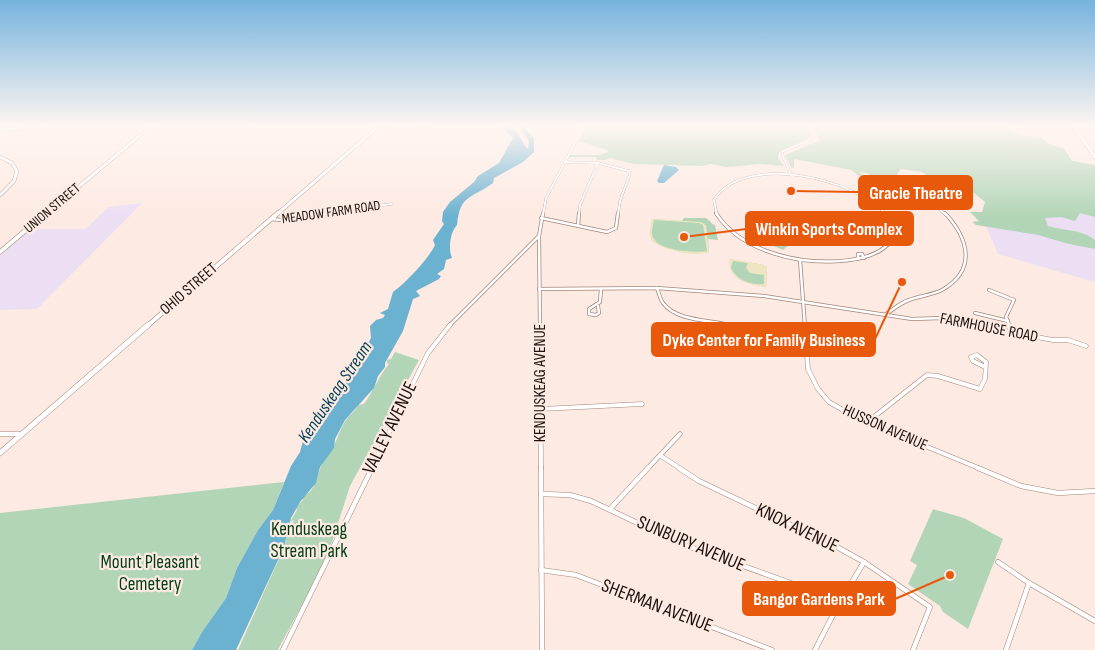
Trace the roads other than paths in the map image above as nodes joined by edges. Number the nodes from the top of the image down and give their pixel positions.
1 (115, 156) edge
2 (344, 156) edge
3 (568, 156) edge
4 (783, 156) edge
5 (0, 157) edge
6 (565, 162) junction
7 (598, 163) junction
8 (791, 175) junction
9 (0, 195) edge
10 (869, 200) junction
11 (392, 204) dead end
12 (541, 218) junction
13 (271, 219) junction
14 (578, 226) junction
15 (539, 236) junction
16 (0, 252) edge
17 (800, 260) junction
18 (658, 288) junction
19 (539, 289) junction
20 (601, 289) junction
21 (989, 290) dead end
22 (803, 302) junction
23 (598, 306) dead end
24 (976, 313) dead end
25 (886, 314) junction
26 (1008, 321) junction
27 (725, 324) junction
28 (1012, 333) junction
29 (1086, 346) dead end
30 (985, 366) dead end
31 (642, 404) dead end
32 (541, 409) junction
33 (870, 423) junction
34 (0, 434) edge
35 (19, 434) junction
36 (680, 434) dead end
37 (0, 453) edge
38 (661, 456) junction
39 (1095, 491) edge
40 (540, 494) junction
41 (610, 509) junction
42 (864, 562) junction
43 (998, 562) dead end
44 (541, 570) junction
45 (1029, 583) junction
46 (837, 607) junction
47 (1095, 621) edge
48 (282, 650) edge
49 (542, 650) edge
50 (772, 650) edge
51 (815, 650) edge
52 (913, 650) edge
53 (1006, 650) edge

1 - 16 street, UNION STREET
2 - 13 street, OHIO STREET
3 - 6 street, KENDUSKEAG AVENUE
4 - 8 street
5 - 9 street
6 - 7 street
6 - 12 street, KENDUSKEAG AVENUE
7 - 14 street
7 - 14 street
8 - 10 street
8 - 17 street
10 - 17 street
10 - 25 street
11 - 13 street, MEADOW FARM ROAD
12 - 14 street
12 - 15 street, KENDUSKEAG AVENUE
13 - 35 street, OHIO STREET
15 - 19 street, KENDUSKEAG AVENUE
15 - 48 street, VALLEY AVENUE
17 - 22 street, HUSSON AVENUE
18 - 20 street
18 - 22 street
18 - 27 street
19 - 20 street
19 - 32 street, KENDUSKEAG AVENUE
20 - 23 street
21 - 26 street
22 - 25 street, FARMHOUSE ROAD
22 - 33 street, HUSSON AVENUE
24 - 26 street
25 - 28 street, FARMHOUSE ROAD
26 - 28 street
27 - 27 street
28 - 29 street, FARMHOUSE ROAD
30 - 33 street
31 - 32 street
32 - 40 street, KENDUSKEAG AVENUE
33 - 39 street, HUSSON AVENUE
34 - 35 street
35 - 37 street, OHIO STREET
36 - 38 street
38 - 41 street
38 - 42 street, KNOX AVENUE
40 - 41 street, SUNBURY AVENUE
40 - 44 street, KENDUSKEAG AVENUE
41 - 46 street, SUNBURY AVENUE
42 - 46 street
42 - 52 street, KNOX AVENUE
43 - 45 street
44 - 49 street, KENDUSKEAG AVENUE
44 - 50 street, SHERMAN AVENUE
45 - 47 street
45 - 53 street
46 - 51 street

